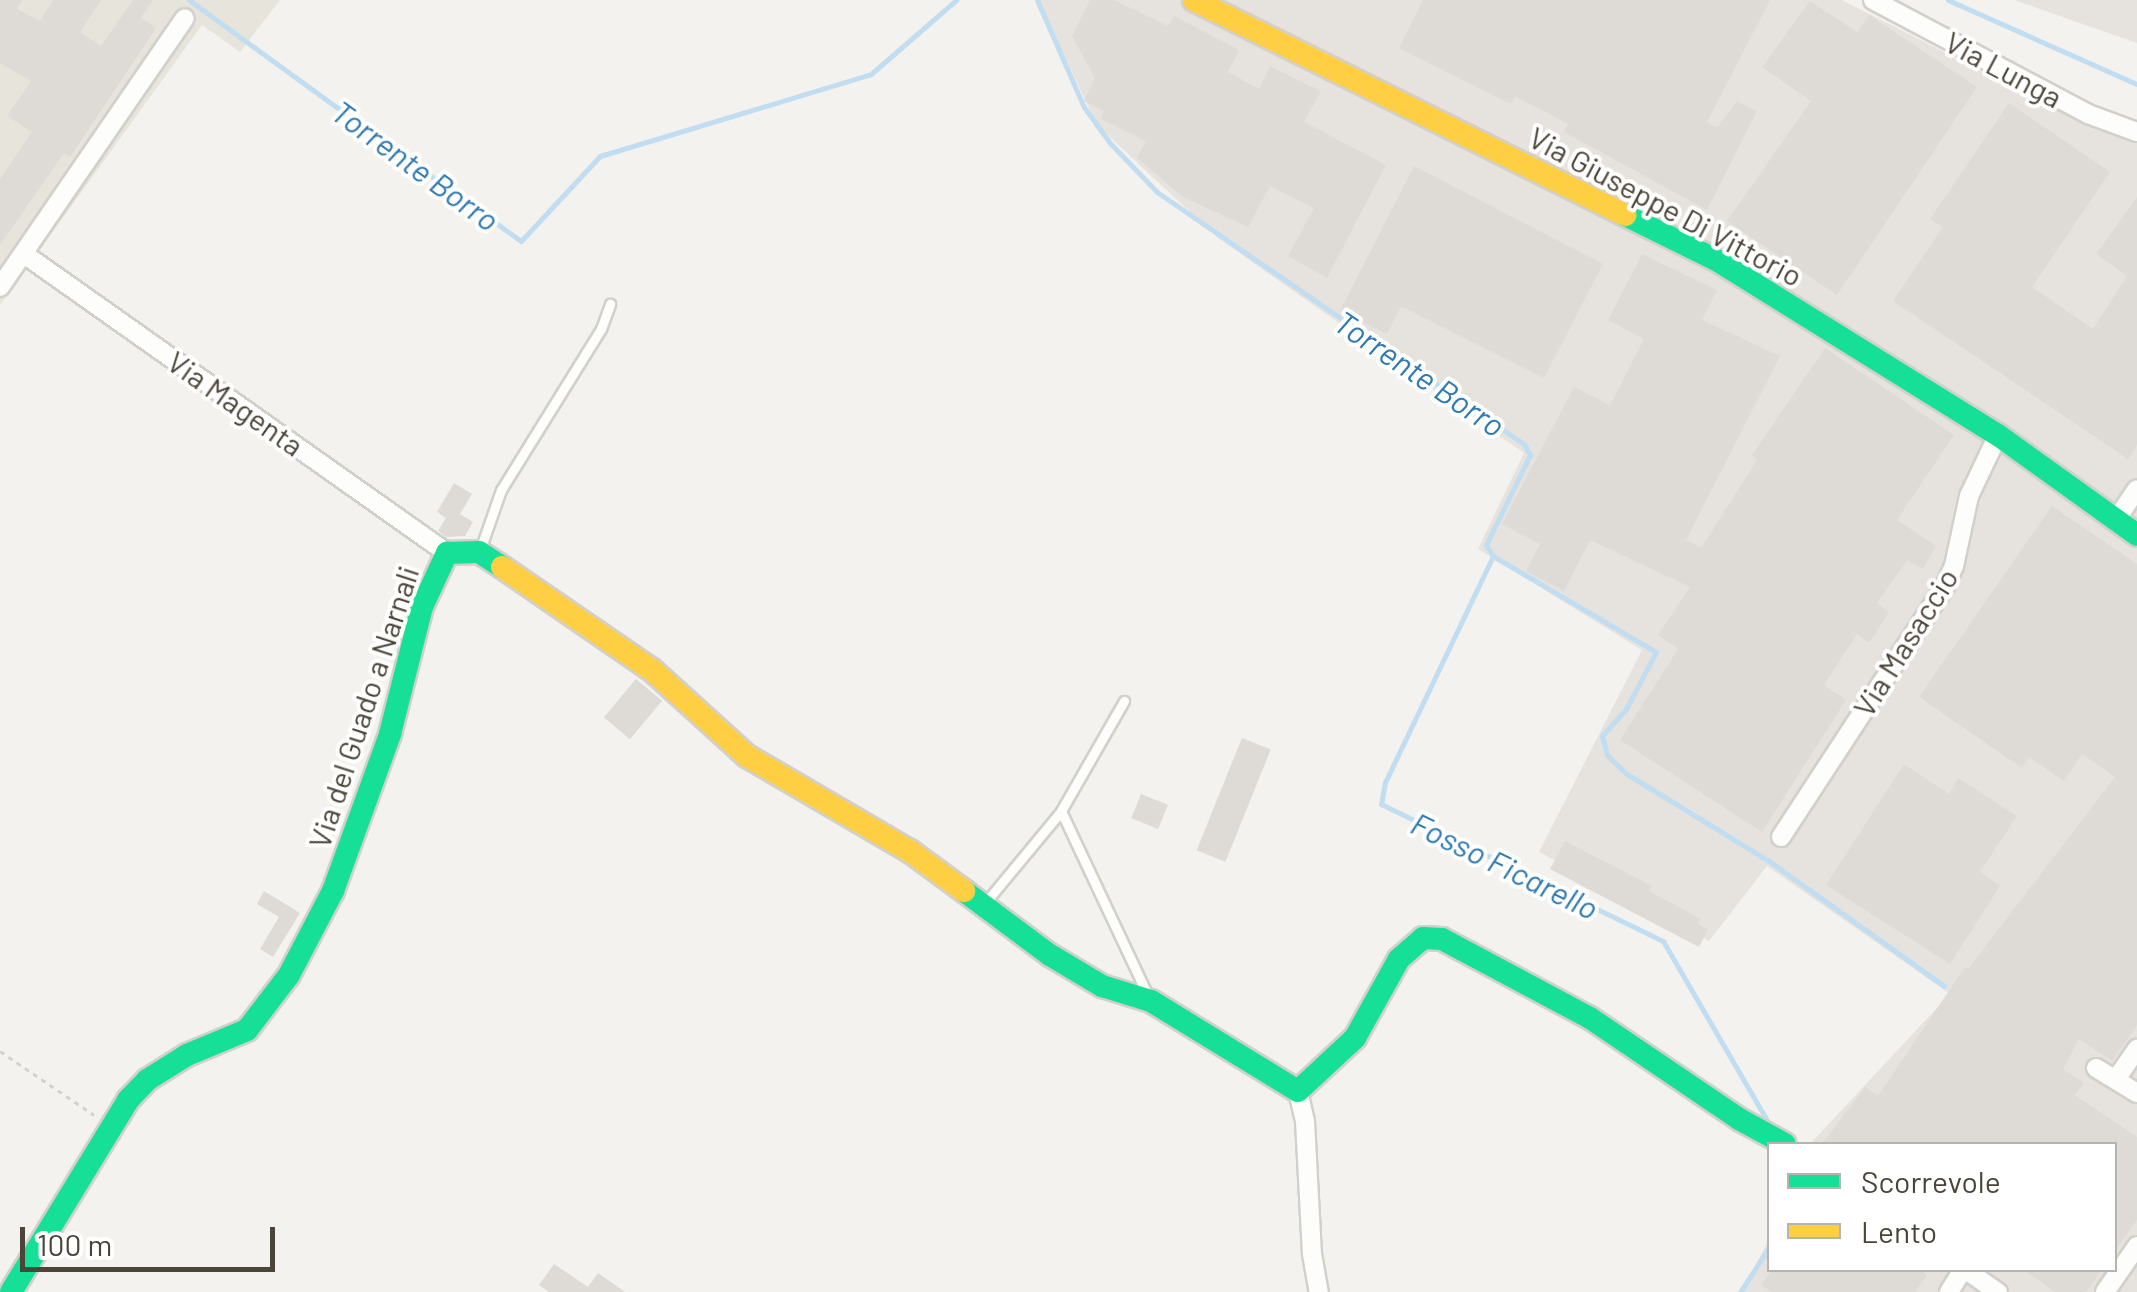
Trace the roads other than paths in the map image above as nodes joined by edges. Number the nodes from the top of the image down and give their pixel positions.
1 (1194, 0) edge
2 (1873, 0) edge
3 (185, 18) dead end
4 (2137, 132) edge
5 (24, 254) junction
6 (0, 287) edge
7 (610, 304) dead end
8 (1998, 434) junction
9 (2137, 489) edge
10 (2116, 520) junction
11 (2137, 534) edge
12 (480, 552) junction
13 (447, 553) junction
14 (1124, 701) dead end
15 (1061, 811) junction
16 (1781, 836) dead end
17 (984, 903) junction
18 (1151, 1000) junction
19 (2137, 1049) edge
20 (2096, 1068) dead end
21 (2116, 1079) junction
22 (1298, 1091) junction
23 (2137, 1093) edge
24 (1781, 1142) edge
25 (2137, 1246) edge
26 (1967, 1272) edge
27 (11, 1292) edge
28 (1319, 1292) edge
29 (1998, 1292) edge
30 (2105, 1292) edge

1 - 8 street, Via Giuseppe Di Vittorio
2 - 4 street, Via Lunga
3 - 5 street
5 - 6 street
5 - 13 street, Via Magenta
7 - 12 lane
8 - 10 street, Via Giuseppe Di Vittorio
8 - 16 street, Via Masaccio
9 - 10 street
10 - 11 street, Via Giuseppe Di Vittorio
12 - 13 street
12 - 17 street
13 - 27 street, Via del Guado a Narnali
14 - 15 lane
15 - 17 lane
15 - 18 lane
17 - 18 street
18 - 22 street
19 - 21 street
20 - 21 street
21 - 23 street
22 - 24 street
22 - 28 street
25 - 30 street
26 - 29 street

